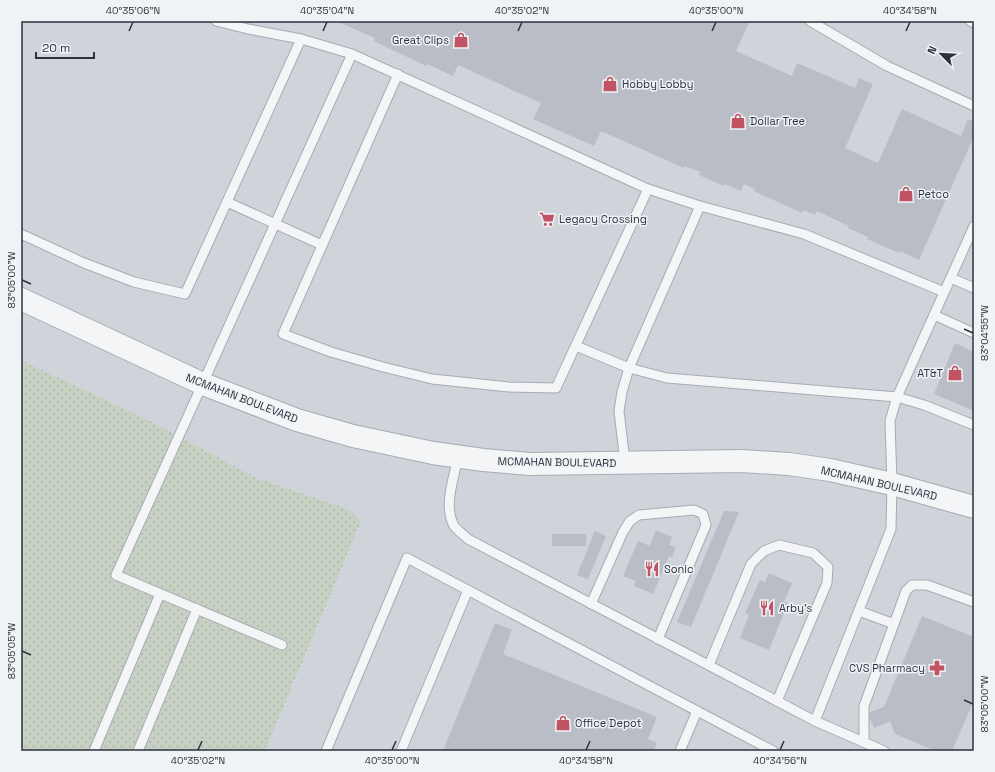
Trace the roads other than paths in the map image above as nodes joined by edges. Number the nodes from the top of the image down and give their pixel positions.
1 (216, 21) edge
2 (810, 21) edge
3 (970, 21) edge
4 (974, 23) edge
5 (301, 39) junction
6 (352, 54) junction
7 (398, 74) junction
8 (974, 106) edge
9 (648, 189) junction
10 (227, 202) junction
11 (700, 206) junction
12 (275, 224) junction
13 (974, 226) edge
14 (21, 234) edge
15 (322, 245) junction
16 (950, 278) junction
17 (974, 288) edge
18 (944, 292) junction
19 (21, 299) edge
20 (934, 315) junction
21 (974, 333) edge
22 (576, 346) junction
23 (629, 368) junction
24 (203, 384) junction
25 (897, 397) junction
26 (974, 425) edge
27 (458, 457) junction
28 (625, 462) junction
29 (892, 484) junction
30 (974, 507) edge
31 (468, 590) junction
32 (160, 594) junction
33 (974, 602) edge
34 (591, 604) junction
35 (197, 609) junction
36 (859, 611) junction
37 (894, 624) junction
38 (658, 639) junction
39 (282, 645) dead end
40 (709, 666) junction
41 (777, 701) junction
42 (697, 711) junction
43 (816, 721) junction
44 (864, 742) junction
45 (94, 751) edge
46 (138, 751) edge
47 (326, 751) edge
48 (402, 751) edge
49 (680, 751) edge
50 (773, 751) edge
51 (884, 751) edge

1 - 5 lane
2 - 8 lane
3 - 4 lane
5 - 6 lane
5 - 10 lane
6 - 7 lane
6 - 12 lane
7 - 9 lane
7 - 15 lane
9 - 11 lane
9 - 22 lane
10 - 12 lane
10 - 14 lane
11 - 18 lane
11 - 23 lane
12 - 15 lane
12 - 24 lane
13 - 16 lane
15 - 22 lane
16 - 17 lane
16 - 18 lane
18 - 20 lane
19 - 24 street, MCMAHAN BOULEVARD
20 - 21 lane
20 - 25 lane
22 - 23 lane
23 - 25 lane
23 - 28 lane
24 - 27 street, MCMAHAN BOULEVARD
24 - 32 lane
25 - 26 lane
25 - 29 lane
27 - 28 street, MCMAHAN BOULEVARD
27 - 34 lane
28 - 29 street, MCMAHAN BOULEVARD
29 - 30 street, MCMAHAN BOULEVARD
29 - 36 lane
31 - 42 lane
31 - 47 lane
31 - 48 lane
32 - 35 lane
32 - 45 lane
33 - 37 lane
34 - 38 lane
34 - 38 lane
35 - 39 lane
35 - 46 lane
36 - 37 lane
36 - 43 lane
37 - 44 lane
38 - 40 lane
40 - 41 lane
40 - 41 lane
41 - 43 lane
42 - 49 lane
42 - 50 lane
43 - 44 lane
44 - 51 lane

